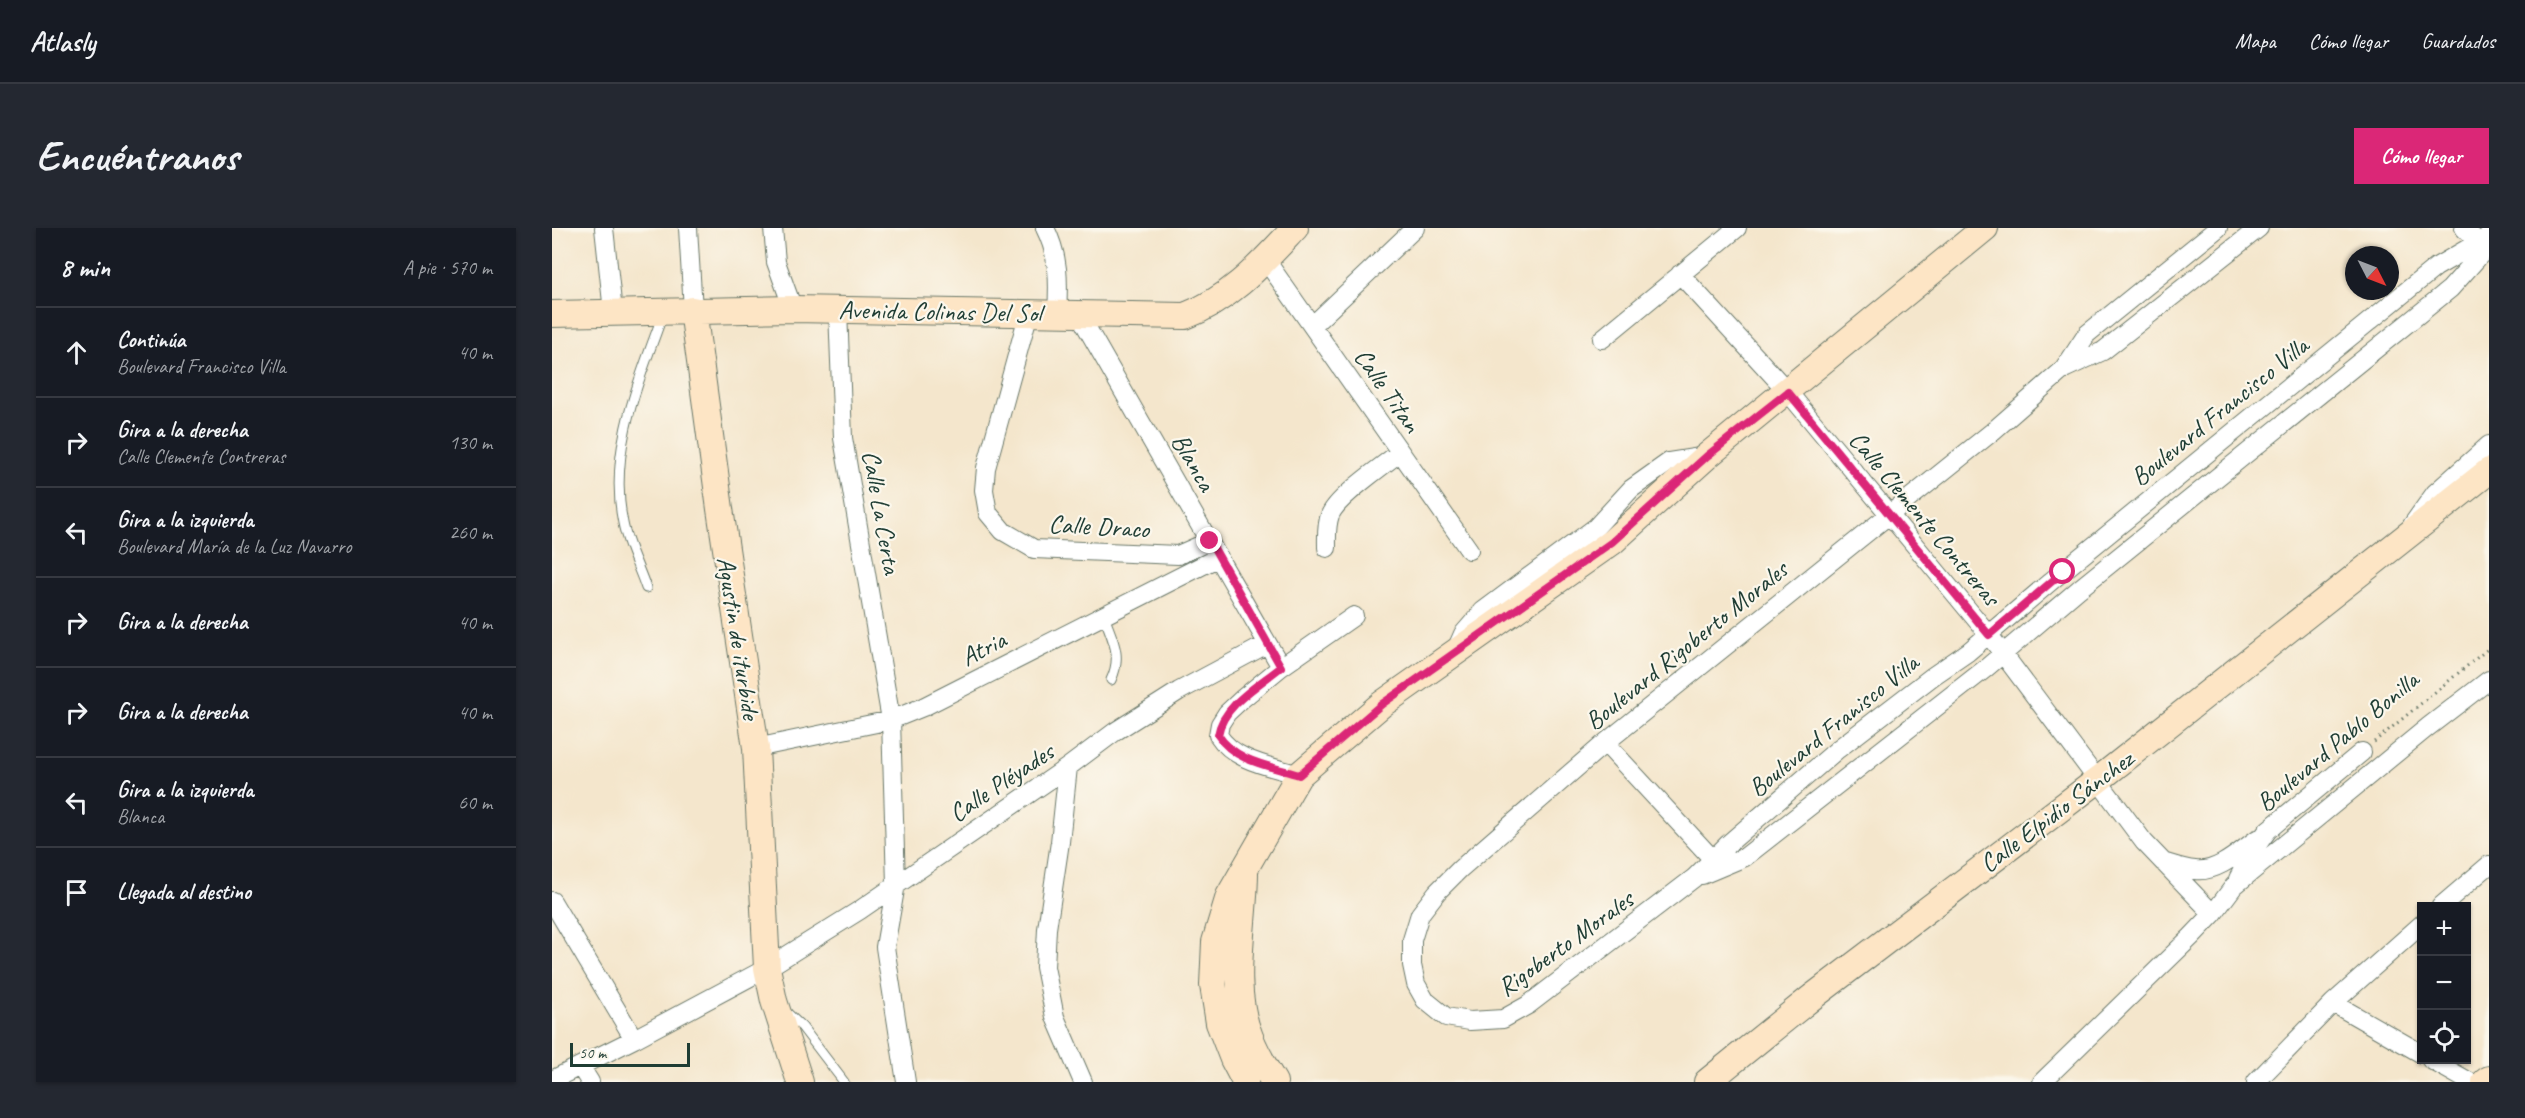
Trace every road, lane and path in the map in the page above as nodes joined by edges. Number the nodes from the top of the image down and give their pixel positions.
1 (604, 228) edge
2 (688, 228) edge
3 (773, 228) edge
4 (1045, 228) edge
5 (1294, 228) edge
6 (1415, 228) edge
7 (1737, 228) edge
8 (1985, 228) edge
9 (2218, 228) edge
10 (2259, 228) edge
11 (2464, 228) edge
12 (2486, 246) edge
13 (1265, 259) junction
14 (1680, 274) junction
15 (793, 309) junction
16 (693, 310) junction
17 (838, 310) junction
18 (613, 312) junction
19 (664, 312) junction
20 (1029, 312) junction
21 (1068, 313) junction
22 (552, 314) edge
23 (1312, 326) junction
24 (1602, 339) dead end
25 (2064, 369) junction
26 (1788, 392) junction
27 (2489, 445) edge
28 (1400, 452) junction
29 (2489, 471) edge
30 (1889, 514) junction
31 (2405, 539) junction
32 (1327, 548) dead end
33 (1214, 549) junction
34 (1469, 550) dead end
35 (2063, 572) junction
36 (646, 588) dead end
37 (2079, 589) junction
38 (1104, 616) junction
39 (1354, 616) dead end
40 (1989, 635) junction
41 (1267, 644) junction
42 (2489, 648) edge
43 (2004, 654) junction
44 (1281, 667) junction
45 (1111, 680) dead end
46 (2489, 680) edge
47 (891, 720) junction
48 (1605, 743) junction
49 (756, 748) junction
50 (2362, 752) joint
51 (1068, 767) junction
52 (1299, 775) junction
53 (2098, 780) junction
54 (2268, 830) junction
55 (2161, 862) junction
56 (1717, 863) junction
57 (2489, 865) edge
58 (1245, 870) junction
59 (896, 884) junction
60 (2234, 886) junction
61 (2446, 902) edge
62 (554, 910) edge
63 (2213, 914) junction
64 (2417, 928) edge
65 (767, 968) junction
66 (1425, 1000) joint
67 (774, 1001) junction
68 (2333, 1003) junction
69 (634, 1039) junction
70 (2417, 1052) edge
71 (2439, 1064) edge
72 (580, 1066) junction
73 (552, 1080) edge
74 (590, 1082) edge
75 (800, 1082) edge
76 (844, 1082) edge
77 (906, 1082) edge
78 (1083, 1082) edge
79 (1245, 1082) edge
80 (1274, 1082) edge
81 (1707, 1082) edge
82 (2042, 1082) edge
83 (2256, 1082) edge
84 (2470, 1082) edge

1 - 18 street
2 - 16 street
3 - 15 street
4 - 21 street
5 - 13 street, Avenida Colinas Del Sol
6 - 23 street
7 - 14 street
8 - 26 street
9 - 25 street, Boulevard Rigoberto Morales
10 - 25 street, Boulevard Rigoberto Morales
11 - 12 street
12 - 35 street, Boulevard Francisco Villa
12 - 37 street, Boulevard Francisco Villa
13 - 21 street, Avenida Colinas Del Sol
13 - 23 street, Calle Titan
14 - 24 street
14 - 26 street, Calle Clemente Contreras
15 - 16 street, Avenida Colinas Del Sol
15 - 17 street, Avenida Colinas Del Sol
16 - 19 street, Avenida Colinas Del Sol
16 - 49 street, Agustin de iturbide
17 - 20 street, Avenida Colinas Del Sol
17 - 47 street, Calle La Certa
18 - 19 street, Avenida Colinas Del Sol
18 - 22 street, Avenida Colinas Del Sol
19 - 36 lane
20 - 21 street, Avenida Colinas Del Sol
20 - 33 street, Calle Draco
21 - 33 street, Blanca
23 - 28 street, Calle Titan
25 - 30 street, Boulevard Rigoberto Morales
26 - 30 street, Calle Clemente Contreras
26 - 52 street
27 - 31 street, Calle Elpidio Sánchez
28 - 32 street
28 - 34 street, Calle Titan
29 - 31 street, Calle Elpidio Sánchez
30 - 40 street, Calle Clemente Contreras
30 - 48 street, Boulevard Rigoberto Morales
31 - 53 street, Calle Elpidio Sánchez
33 - 38 street, Atria
33 - 41 street, Blanca
35 - 37 street
35 - 40 street, Boulevard Francisco Villa
37 - 43 street, Boulevard Francisco Villa
38 - 45 lane
38 - 47 street, Atria
39 - 44 street
40 - 43 street, Calle Clemente Contreras
40 - 56 street, Boulevard Franisco Villa
41 - 44 street, Blanca
41 - 51 street, Calle Pléyades
42 - 50 path, Boulevard Pablo Bonilla
43 - 53 street, Calle Clemente Contreras
43 - 56 street, Boulevard Francisco Villa
44 - 52 street
46 - 60 street, Boulevard Pablo Bonilla
47 - 49 street, Atria
47 - 59 street
48 - 56 street
48 - 66 street, Boulevard Rigoberto Morales
49 - 65 street, Agustin de iturbide
50 - 54 street, Boulevard Pablo Bonilla
51 - 59 street, Calle Pléyades
51 - 78 street
52 - 58 street
53 - 55 street, Calle Clemente Contreras
53 - 81 street, Calle Elpidio Sánchez
54 - 55 street
54 - 60 street, Boulevard Pablo Bonilla
55 - 63 street, Calle Clemente Contreras
56 - 66 street, Rigoberto Morales
57 - 61 street
58 - 79 street
58 - 80 street
59 - 65 street, Calle Pléyades
59 - 77 street
60 - 63 street, Boulevard Pablo Bonilla
62 - 69 street
63 - 82 street, Boulevard Pablo Bonilla
64 - 68 street
65 - 67 street, Agustin de iturbide
65 - 69 street, Calle Pléyades
67 - 75 street, Agustin de iturbide
67 - 76 lane
68 - 70 street
68 - 83 street
69 - 72 street, Calle Pléyades
71 - 84 street
72 - 73 street, Calle Pléyades
72 - 74 street

